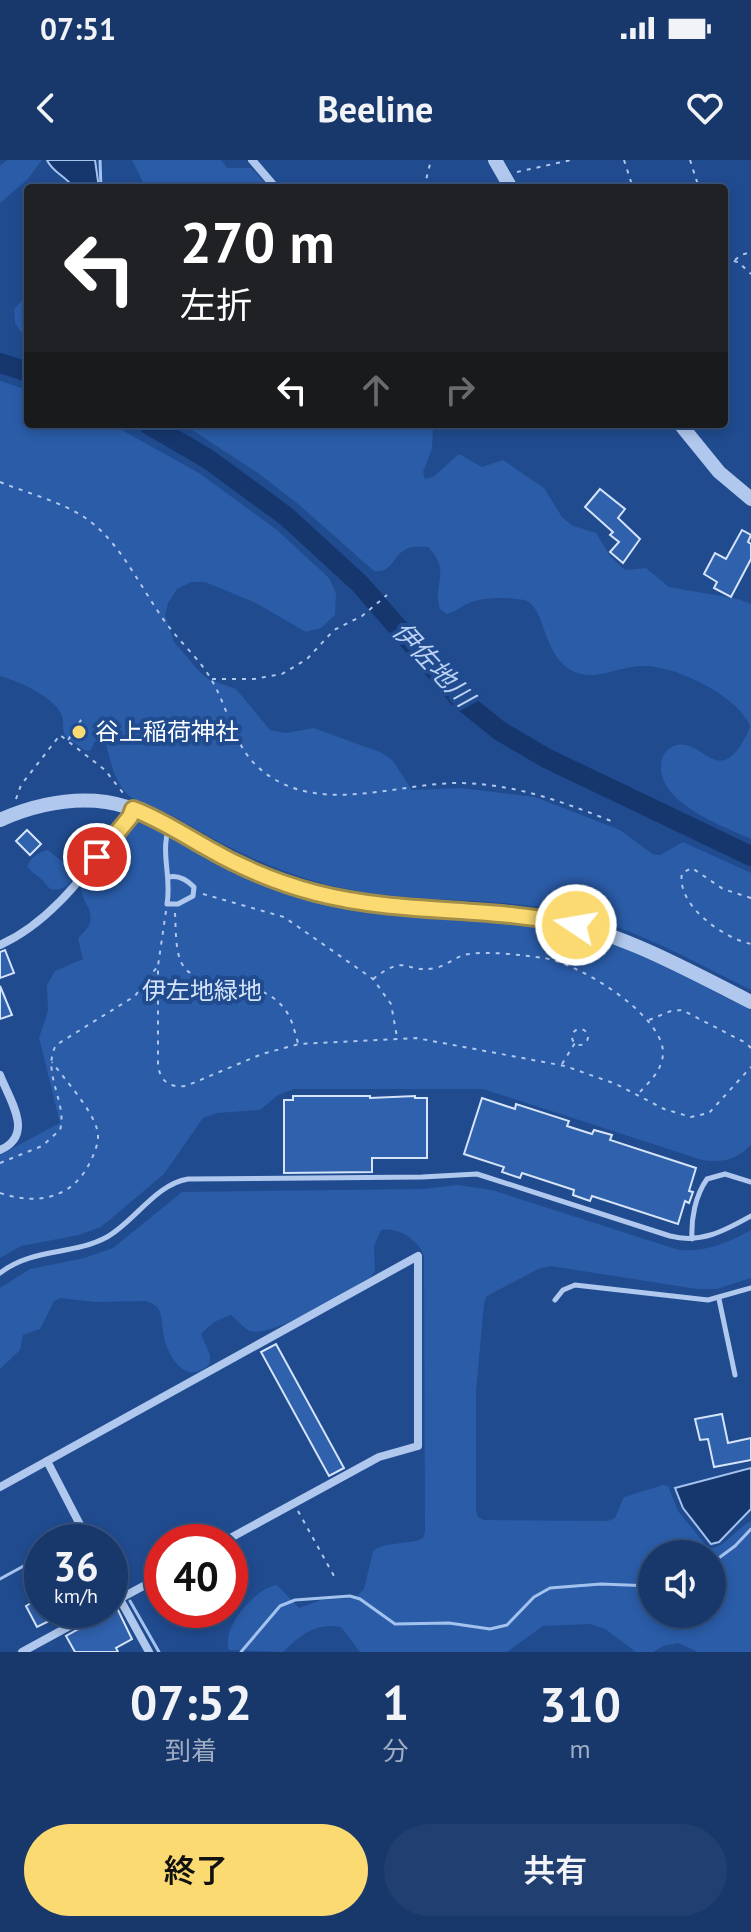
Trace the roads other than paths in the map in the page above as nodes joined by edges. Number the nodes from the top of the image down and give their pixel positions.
1 (252, 160) edge
2 (495, 160) edge
3 (507, 182) edge
4 (273, 184) edge
5 (683, 428) edge
6 (751, 499) edge
7 (129, 808) junction
8 (0, 820) edge
9 (170, 826) junction
10 (169, 877) junction
11 (0, 945) edge
12 (751, 1002) edge
13 (0, 1075) edge
14 (0, 1150) edge
15 (751, 1182) edge
16 (751, 1216) edge
17 (692, 1239) junction
18 (0, 1273) edge
19 (751, 1288) edge
20 (719, 1299) junction
21 (555, 1300) dead end
22 (735, 1375) dead end
23 (47, 1461) junction
24 (0, 1487) edge
25 (80, 1524) edge
26 (248, 1529) edge
27 (128, 1615) edge
28 (66, 1628) edge
29 (22, 1652) edge
30 (149, 1652) edge

1 - 4 street
2 - 3 street
5 - 6 street
7 - 8 street
7 - 9 street
7 - 11 street
9 - 10 lane
9 - 12 street
10 - 10 lane
13 - 14 street
15 - 17 lane
16 - 17 lane
17 - 18 lane
19 - 20 lane
20 - 21 lane
20 - 22 lane
23 - 24 street
23 - 25 street
23 - 26 street
27 - 30 street
28 - 29 street

